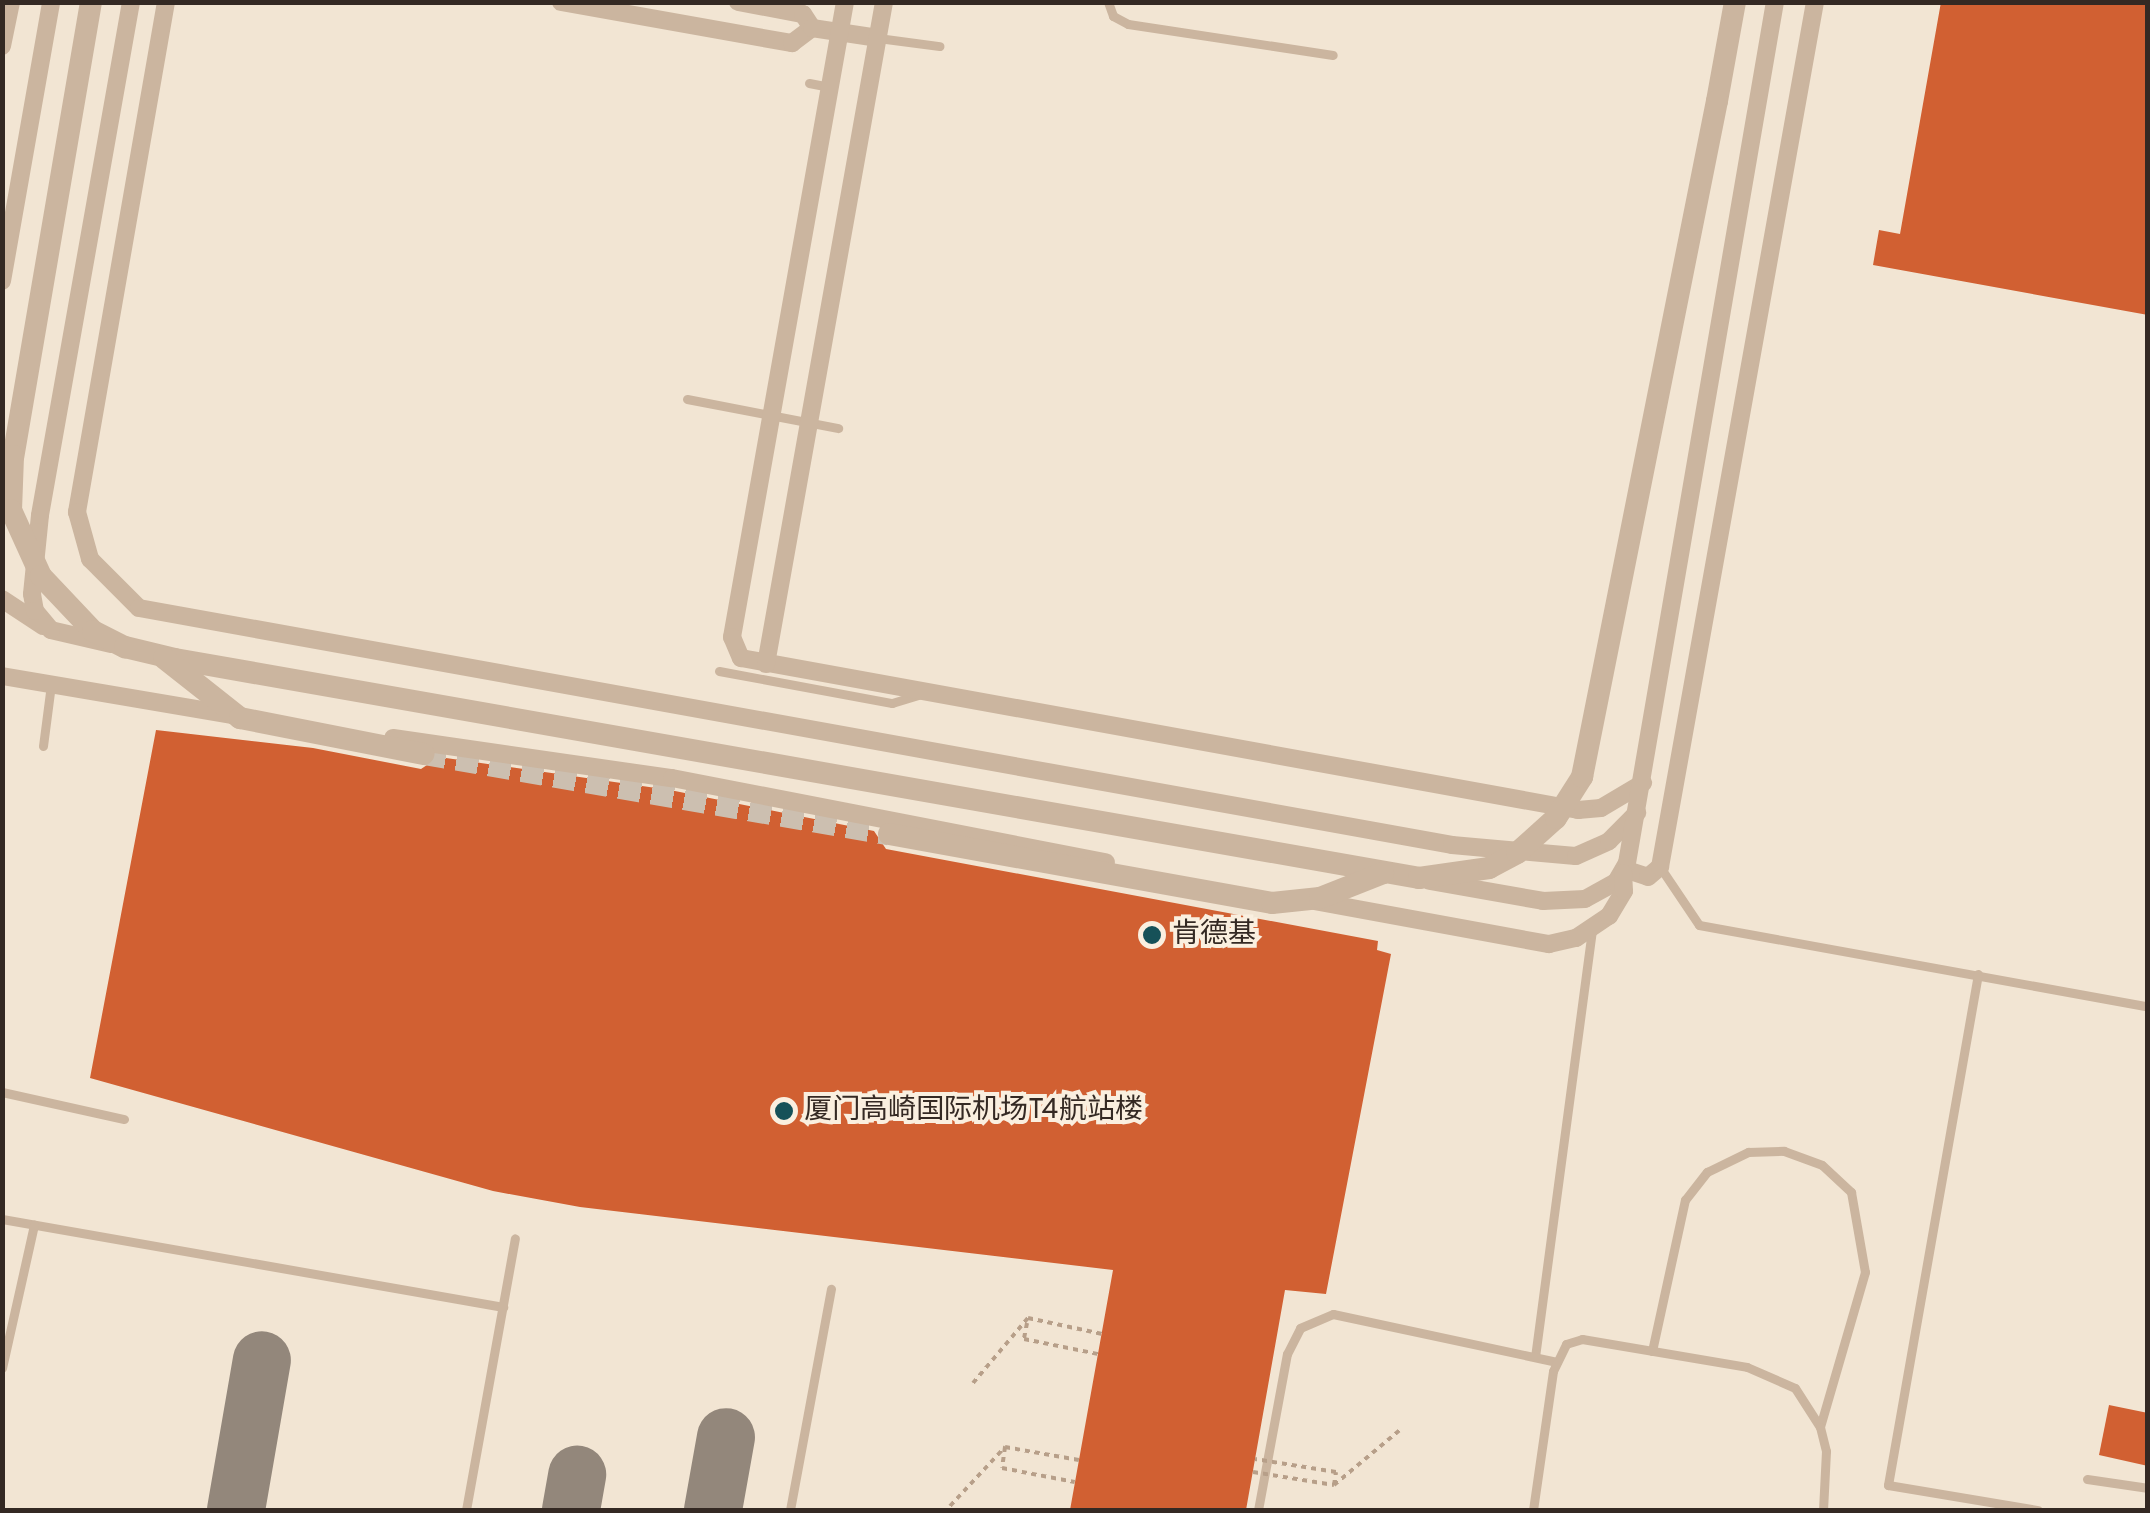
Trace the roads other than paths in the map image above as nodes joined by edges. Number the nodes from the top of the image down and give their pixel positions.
1 (11, 2) edge
2 (51, 2) edge
3 (91, 2) edge
4 (131, 2) edge
5 (166, 2) edge
6 (561, 2) edge
7 (738, 2) edge
8 (845, 2) edge
9 (884, 2) edge
10 (1108, 2) edge
11 (1735, 2) edge
12 (1775, 2) edge
13 (1815, 2) edge
14 (812, 28) junction
15 (841, 32) junction
16 (878, 38) junction
17 (2, 46) edge
18 (939, 46) dead end
19 (1332, 54) dead end
20 (809, 82) dead end
21 (832, 87) junction
22 (2, 281) edge
23 (687, 399) dead end
24 (776, 417) junction
25 (810, 422) junction
26 (838, 428) dead end
27 (2, 599) edge
28 (51, 630) junction
29 (161, 656) junction
30 (766, 664) junction
31 (719, 670) dead end
32 (2, 676) edge
33 (51, 684) junction
34 (925, 693) junction
35 (43, 746) dead end
36 (424, 754) tunnel mouth
37 (1643, 783) junction
38 (1637, 813) junction
39 (889, 834) tunnel mouth
40 (1660, 867) junction
41 (1623, 871) junction
42 (1383, 873) junction
43 (1592, 930) junction
44 (1978, 974) junction
45 (2148, 1008) edge
46 (2, 1092) edge
47 (124, 1119) dead end
48 (2, 1219) edge
49 (34, 1225) junction
50 (515, 1238) dead end
51 (831, 1289) dead end
52 (504, 1307) junction
53 (1652, 1351) junction
54 (1535, 1357) junction
55 (1557, 1362) junction
56 (2, 1368) edge
57 (1820, 1426) junction
58 (2088, 1478) dead end
59 (2148, 1488) edge
60 (466, 1510) edge
61 (790, 1510) edge
62 (1258, 1510) edge
63 (1533, 1510) edge
64 (1823, 1510) edge
65 (2038, 1510) edge

1 - 17 street
2 - 22 street
3 - 29 street, bridge
4 - 28 street
5 - 38 street
6 - 14 street
7 - 14 street
8 - 15 street
9 - 16 street
10 - 19 lane
11 - 42 street, bridge
12 - 37 street
13 - 40 street
14 - 15 street
15 - 16 street
15 - 21 street
16 - 18 lane
16 - 25 street
20 - 21 lane
21 - 24 street
23 - 24 lane
24 - 25 lane
24 - 30 street
25 - 26 lane
25 - 30 street
27 - 28 street
28 - 41 street
29 - 36 street, bridge
29 - 42 street, bridge
30 - 34 street
31 - 34 lane
32 - 33 street
33 - 35 lane
33 - 43 street
34 - 37 street
37 - 38 street
38 - 41 street
39 - 42 street, bridge
40 - 41 street
40 - 44 lane
41 - 43 street
43 - 54 lane
44 - 45 lane
44 - 65 lane
46 - 47 lane
48 - 49 lane
49 - 52 lane
49 - 56 lane
50 - 52 lane
51 - 61 lane
52 - 60 lane
53 - 55 lane
53 - 57 lane
53 - 57 lane
54 - 55 lane
54 - 62 lane
55 - 63 lane
57 - 64 lane
58 - 59 lane

